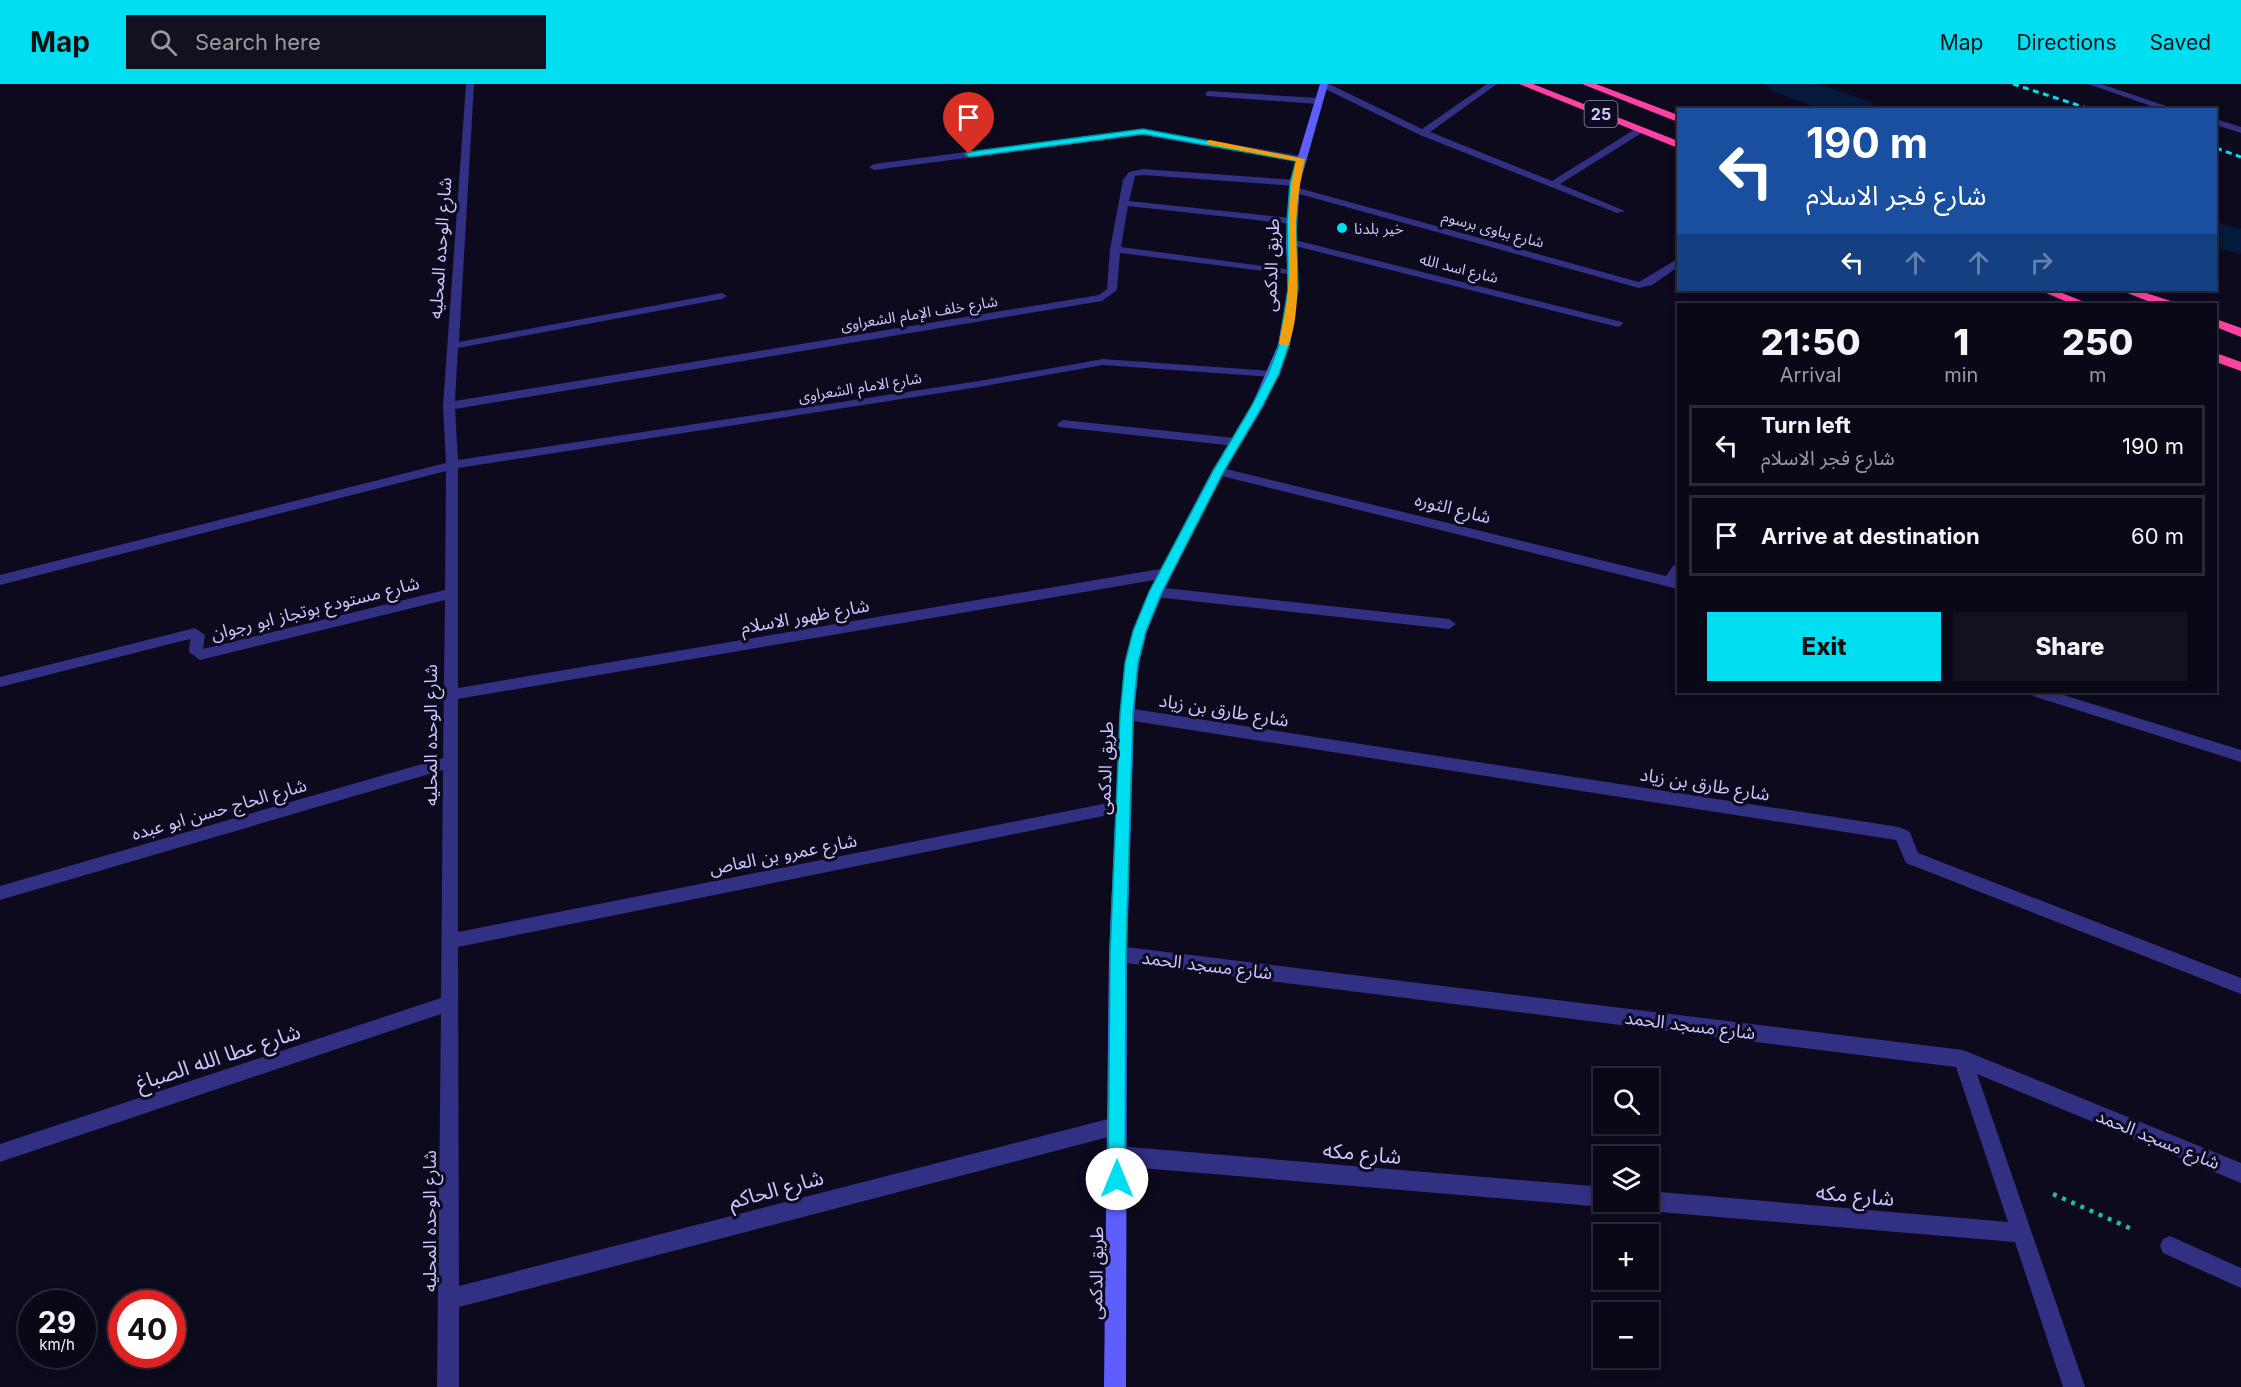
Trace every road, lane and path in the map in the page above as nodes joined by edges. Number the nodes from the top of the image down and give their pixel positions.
1 (470, 84) edge
2 (1493, 84) edge
3 (1524, 84) edge
4 (1587, 84) edge
5 (2092, 84) edge
6 (1324, 85) edge
7 (1209, 94) dead end
8 (1318, 102) junction
9 (2168, 108) edge
10 (1677, 119) edge
11 (2217, 122) edge
12 (1640, 130) junction
13 (2241, 130) edge
14 (1423, 133) junction
15 (1677, 145) edge
16 (1301, 159) junction
17 (874, 167) dead end
18 (1553, 184) junction
19 (1295, 186) junction
20 (1125, 203) junction
21 (1620, 211) dead end
22 (1292, 222) junction
23 (1291, 242) junction
24 (1115, 249) junction
25 (1677, 263) edge
26 (1292, 273) junction
27 (2048, 291) edge
28 (2130, 291) edge
29 (722, 296) dead end
30 (2080, 303) edge
31 (2163, 303) edge
32 (2217, 323) edge
33 (1618, 324) dead end
34 (2241, 333) edge
35 (453, 346) junction
36 (2217, 357) edge
37 (2241, 367) edge
38 (1274, 374) junction
39 (449, 406) junction
40 (1063, 424) dead end
41 (1235, 441) junction
42 (452, 465) junction
43 (1218, 471) junction
44 (1166, 573) junction
45 (0, 580) edge
46 (1674, 583) edge
47 (1155, 592) junction
48 (450, 594) junction
49 (1449, 624) dead end
50 (0, 682) edge
51 (2041, 693) edge
52 (450, 695) junction
53 (1126, 714) junction
54 (2241, 756) edge
55 (449, 762) junction
56 (1123, 806) junction
57 (0, 893) edge
58 (450, 941) junction
59 (1118, 954) junction
60 (2241, 986) edge
61 (450, 1004) junction
62 (1963, 1059) junction
63 (1116, 1126) junction
64 (0, 1153) edge
65 (1117, 1156) junction
66 (2000, 1171) junction
67 (2241, 1173) edge
68 (1593, 1196) edge
69 (1659, 1202) edge
70 (2021, 1233) junction
71 (2170, 1246) joint
72 (2241, 1278) edge
73 (449, 1299) junction
74 (448, 1387) edge
75 (1115, 1387) edge
76 (2074, 1387) edge

1 - 35 street, شارع الوحده المحليه
2 - 14 street
3 - 12 highway, 25
4 - 10 highway, 25
5 - 9 street
6 - 8 street, طريق الدكمى
6 - 14 street
7 - 8 street
8 - 16 street, طريق الدكمى
11 - 13 street
12 - 15 highway, 25
12 - 18 street
14 - 18 street
16 - 17 street
16 - 19 street, طريق الدكمى
18 - 21 street
19 - 20 street, شارع خلف الإمام الشعراوى
19 - 22 street, طريق الدكمى
19 - 25 street, شارع بباوى برسوم
20 - 22 street
20 - 24 street, شارع خلف الإمام الشعراوى
22 - 23 street, طريق الدكمى
23 - 26 street, طريق الدكمى
23 - 33 street, شارع اسد الله
24 - 26 street
24 - 39 street, شارع خلف الإمام الشعراوى
26 - 38 street, طريق الدكمى
27 - 30 highway
28 - 31 highway
29 - 35 street
32 - 34 highway
35 - 39 street, شارع الوحده المحليه
36 - 37 highway
38 - 41 street, طريق الدكمى
38 - 42 street, شارع الامام الشعراوى
39 - 42 street, شارع الوحده المحليه
40 - 41 street
41 - 43 street, طريق الدكمى
42 - 45 street, شارع الامام الشعراوى
42 - 48 street, شارع الوحده المحليه
43 - 44 street, طريق الدكمى
43 - 46 street, شارع الثوره
44 - 47 street, طريق الدكمى
44 - 52 street, شارع ظهور الاسلام
47 - 49 street
47 - 53 street, طريق الدكمى
48 - 50 street, شارع مستودع بوتجاز ابو رجوان
48 - 52 street, شارع الوحده المحليه
51 - 54 street
52 - 55 street, شارع الوحده المحليه
53 - 56 street, طريق الدكمى
53 - 60 street, شارع طارق بن زياد
55 - 57 street, شارع الحاج حسن ابو عبده
55 - 58 street, شارع الوحده المحليه
56 - 58 street, شارع عمرو بن العاص
56 - 59 street, طريق الدكمى
58 - 61 street, شارع الوحده المحليه
59 - 62 street, شارع مسجد الحمد
59 - 63 street, طريق الدكمى
61 - 64 street, شارع عطا الله الصباغ
61 - 73 street, شارع الوحده المحليه
62 - 66 street
62 - 67 street, شارع مسجد الحمد
63 - 65 street, طريق الدكمى
63 - 73 street, شارع الحاكم
65 - 68 street, شارع مكه
65 - 75 street, طريق الدكمى
66 - 70 street
66 - 71 path
69 - 70 street, شارع مكه
70 - 76 street
71 - 72 street
73 - 74 street, شارع الوحده المحليه

